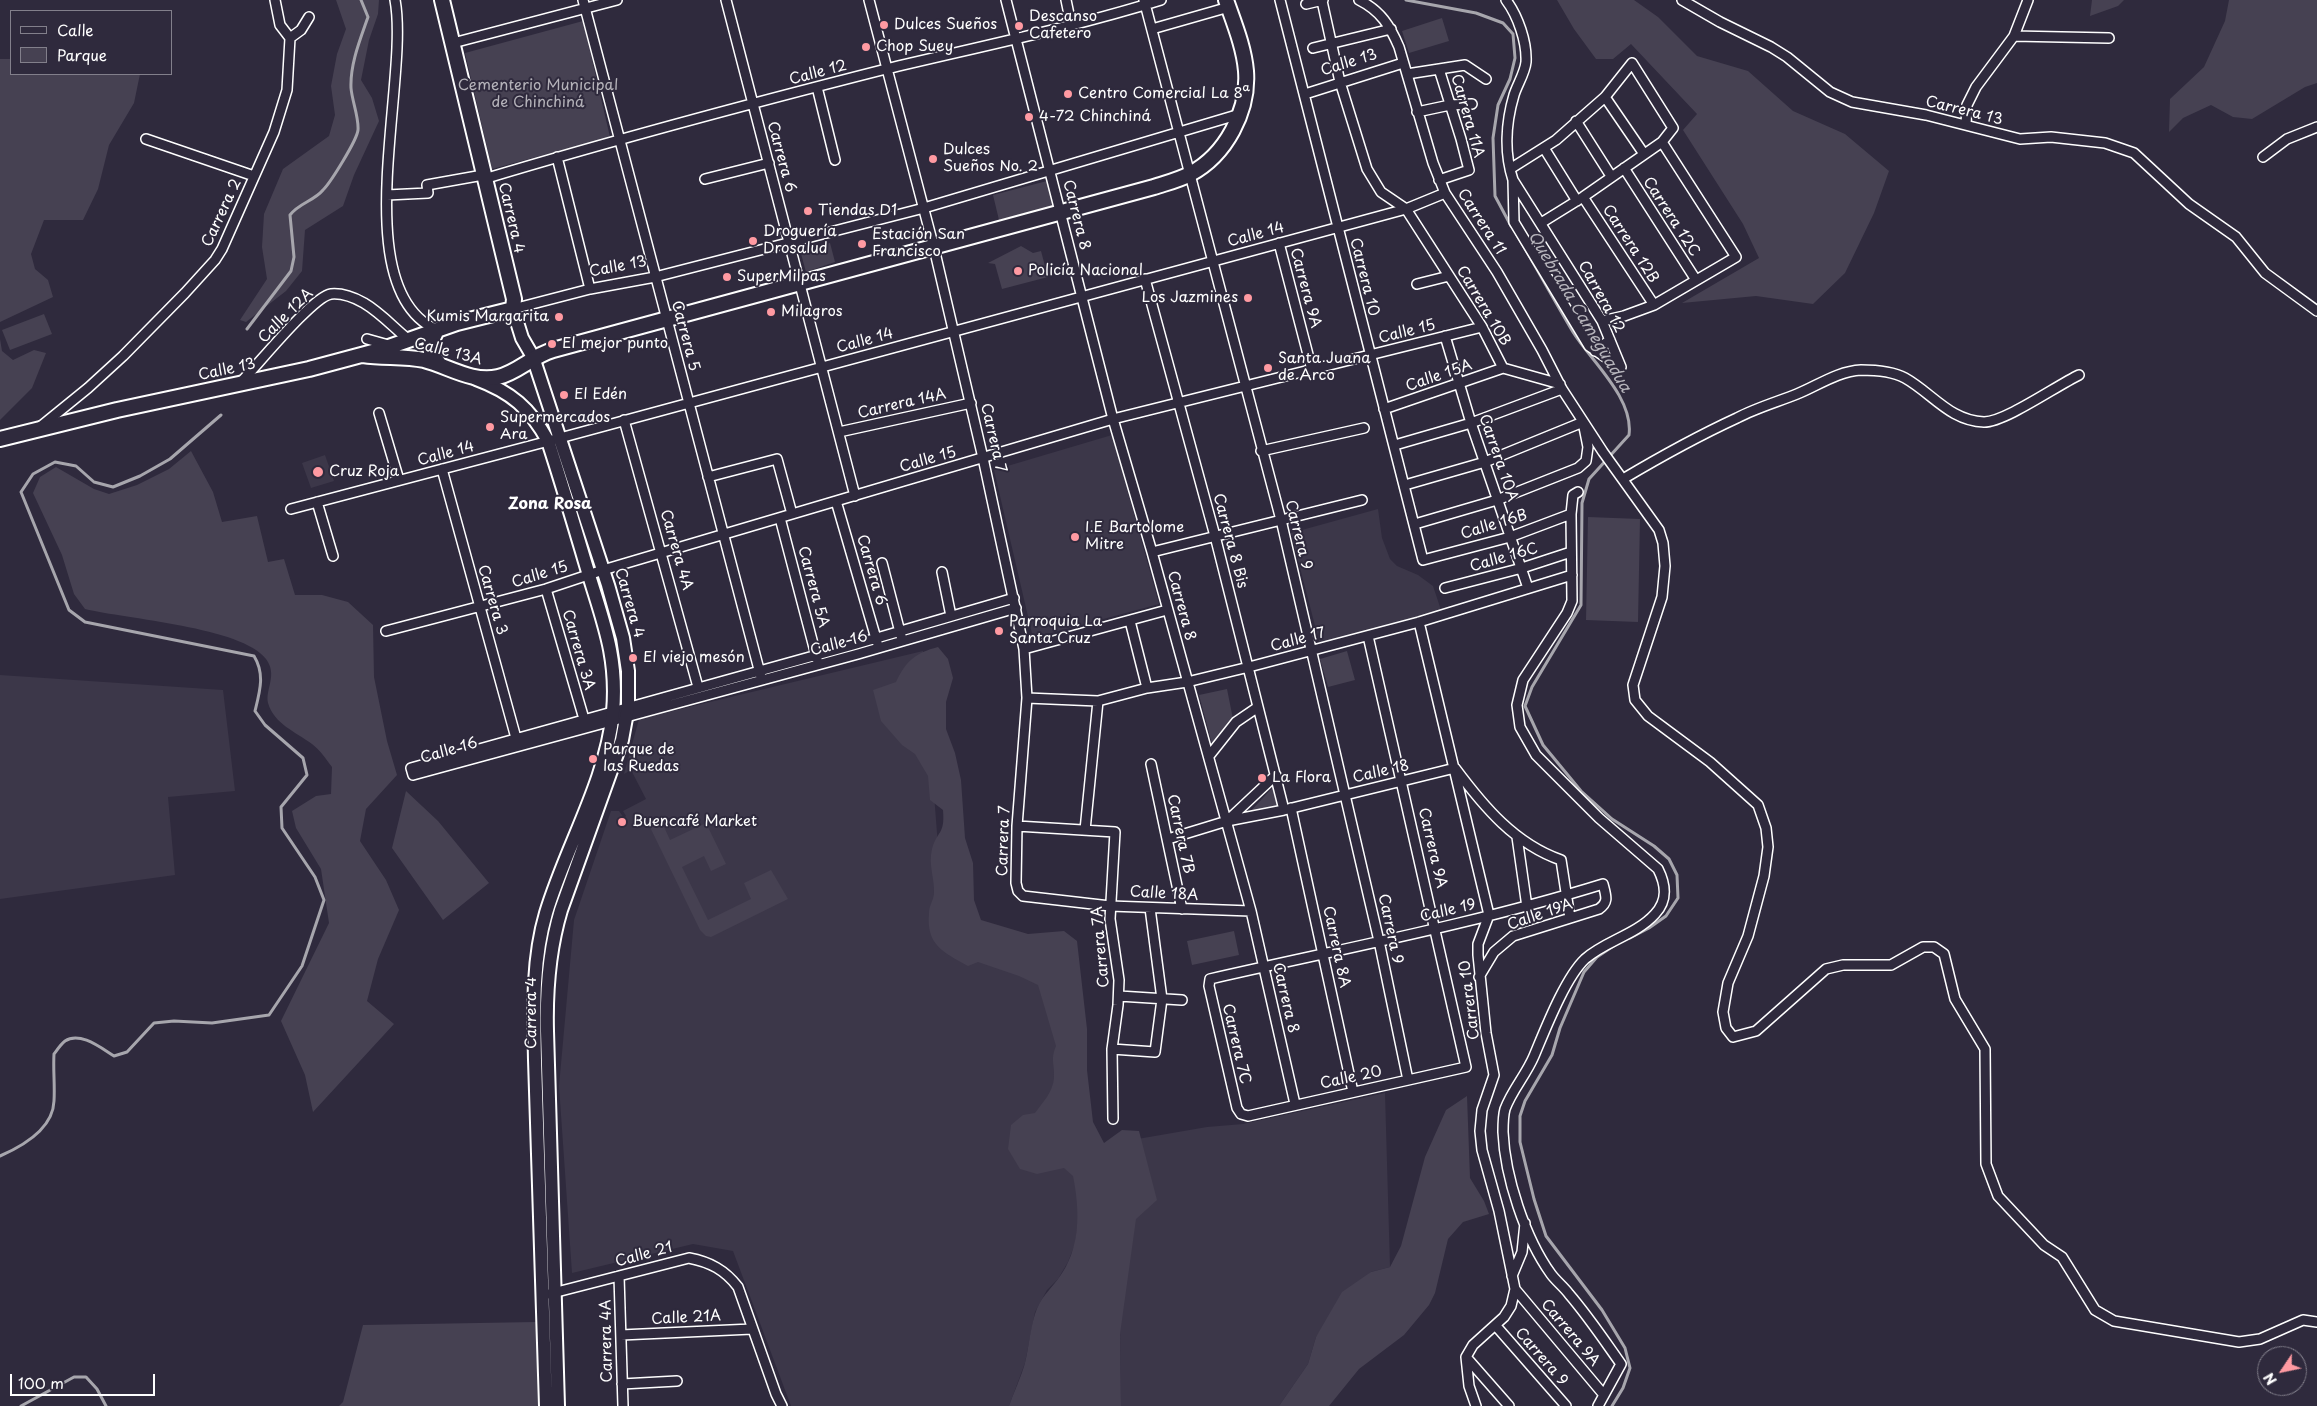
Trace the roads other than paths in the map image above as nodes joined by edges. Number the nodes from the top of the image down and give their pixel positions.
1 (274, 0) edge
2 (395, 0) edge
3 (442, 0) edge
4 (617, 0) edge
5 (726, 0) edge
6 (869, 0) edge
7 (1006, 0) edge
8 (1066, 0) edge
9 (1161, 0) edge
10 (1280, 0) edge
11 (1322, 0) edge
12 (1360, 0) edge
13 (1506, 0) edge
14 (1682, 0) edge
15 (2028, 0) edge
16 (1145, 2) edge
17 (584, 4) edge
18 (1228, 4) edge
19 (1306, 4) dead end
20 (309, 17) dead end
21 (1071, 24) junction
22 (1391, 29) junction
23 (1152, 30) junction
24 (2014, 36) junction
25 (290, 38) junction
26 (2109, 38) dead end
27 (1016, 39) junction
28 (453, 44) junction
29 (1331, 44) junction
30 (1313, 48) dead end
31 (1404, 63) junction
32 (888, 69) junction
33 (1439, 69) junction
34 (1407, 74) junction
35 (1486, 79) dead end
36 (1340, 82) junction
37 (817, 87) junction
38 (1305, 94) junction
39 (1606, 97) junction
40 (753, 104) junction
41 (1450, 104) junction
42 (1472, 104) dead end
43 (1417, 112) junction
44 (1240, 114) junction
45 (1576, 120) junction
46 (1966, 125) junction
47 (2317, 127) edge
48 (1178, 133) junction
49 (146, 139) dead end
50 (620, 140) junction
51 (1662, 142) junction
52 (1544, 148) junction
53 (1644, 154) junction
54 (557, 157) junction
55 (2264, 157) dead end
56 (835, 160) dead end
57 (769, 163) junction
58 (1624, 168) junction
59 (1510, 169) junction
60 (1050, 171) junction
61 (1190, 174) junction
62 (254, 176) junction
63 (1611, 176) junction
64 (484, 177) junction
65 (705, 179) dead end
66 (1439, 180) junction
67 (1513, 180) junction
68 (1445, 193) junction
69 (387, 195) junction
70 (1580, 199) junction
71 (924, 208) junction
72 (1406, 208) junction
73 (1533, 210) junction
74 (1060, 213) junction
75 (1514, 215) junction
76 (1541, 223) junction
77 (1338, 227) junction
78 (1279, 243) junction
79 (790, 244) junction
80 (934, 248) junction
81 (1212, 261) junction
82 (1449, 276) junction
83 (655, 277) junction
84 (1145, 279) junction
85 (1696, 280) junction
86 (801, 283) junction
87 (1417, 284) dead end
88 (590, 289) junction
89 (1082, 295) junction
90 (1654, 306) junction
91 (513, 309) junction
92 (2317, 311) edge
93 (666, 318) junction
94 (1602, 321) junction
95 (1482, 327) junction
96 (438, 330) junction
97 (954, 331) junction
98 (1445, 336) junction
99 (367, 339) dead end
100 (409, 340) junction
101 (1610, 340) junction
102 (392, 346) junction
103 (1595, 351) junction
104 (363, 355) junction
105 (1370, 355) junction
106 (533, 357) junction
107 (440, 365) junction
108 (822, 367) junction
109 (1504, 368) junction
110 (1312, 370) junction
111 (464, 374) junction
112 (2079, 375) dead end
113 (239, 384) junction
114 (1460, 384) junction
115 (1246, 386) junction
116 (1561, 386) junction
117 (688, 403) junction
118 (971, 403) junction
119 (1179, 403) junction
120 (1384, 409) junction
121 (379, 413) dead end
122 (1113, 419) junction
123 (624, 420) junction
124 (1583, 422) junction
125 (1471, 423) junction
126 (1364, 428) dead end
127 (36, 430) junction
128 (839, 432) junction
129 (0, 439) edge
130 (554, 440) junction
131 (1395, 445) junction
132 (1261, 451) junction
133 (983, 458) junction
134 (1484, 462) junction
135 (442, 469) junction
136 (708, 478) junction
137 (400, 480) junction
138 (1624, 480) junction
139 (1406, 485) junction
140 (1578, 492) dead end
141 (855, 496) junction
142 (1362, 500) dead end
143 (1497, 500) junction
144 (836, 501) junction
145 (317, 502) junction
146 (291, 508) dead end
147 (792, 514) junction
148 (1571, 514) junction
149 (780, 518) junction
150 (1281, 520) junction
151 (1415, 524) junction
152 (723, 535) junction
153 (1215, 536) junction
154 (1510, 537) junction
155 (662, 552) junction
156 (1152, 552) junction
157 (1571, 552) junction
158 (332, 556) dead end
159 (1423, 560) joint
160 (882, 563) dead end
161 (1522, 568) junction
162 (604, 570) junction
163 (942, 572) dead end
164 (589, 574) junction
165 (1572, 575) junction
166 (1445, 588) dead end
167 (1528, 588) junction
168 (546, 589) junction
169 (1014, 598) junction
170 (480, 607) junction
171 (1016, 608) junction
172 (1167, 610) junction
173 (951, 616) junction
174 (1130, 621) junction
175 (1419, 622) junction
176 (386, 631) dead end
177 (901, 636) junction
178 (1368, 636) junction
179 (878, 643) junction
180 (1024, 650) junction
181 (1312, 650) junction
182 (818, 660) junction
183 (1249, 668) junction
184 (760, 675) junction
185 (1187, 682) junction
186 (698, 687) junction
187 (1147, 688) junction
188 (1027, 698) junction
189 (1098, 701) junction
190 (1258, 707) junction
191 (627, 711) junction
192 (613, 715) junction
193 (584, 719) junction
194 (516, 738) junction
195 (1209, 756) junction
196 (1151, 764) dead end
197 (1455, 768) junction
198 (1276, 776) junction
199 (603, 778) junction
200 (1402, 782) junction
201 (1346, 794) junction
202 (1287, 809) junction
203 (1227, 821) junction
204 (1017, 826) junction
205 (1085, 830) junction
206 (1517, 836) junction
207 (1168, 839) junction
208 (1602, 884) joint
209 (1018, 891) joint
210 (1567, 895) junction
211 (1110, 906) junction
212 (1527, 907) junction
213 (1150, 908) junction
214 (1182, 909) junction
215 (1251, 911) junction
216 (1490, 915) junction
217 (1570, 918) junction
218 (1436, 928) junction
219 (1379, 941) junction
220 (1323, 953) junction
221 (1264, 967) junction
222 (1479, 977) junction
223 (1210, 979) joint
224 (1119, 996) junction
225 (1162, 1000) junction
226 (1182, 1000) dead end
227 (1112, 1049) junction
228 (1466, 1067) joint
229 (1408, 1080) junction
230 (1353, 1092) junction
231 (1295, 1104) junction
232 (1241, 1114) joint
233 (1113, 1120) dead end
234 (1525, 1223) junction
235 (619, 1276) junction
236 (1512, 1276) junction
237 (1515, 1289) junction
238 (555, 1293) junction
239 (542, 1296) junction
240 (2317, 1322) edge
241 (1496, 1326) junction
242 (752, 1329) junction
243 (621, 1335) junction
244 (1466, 1357) junction
245 (677, 1381) dead end
246 (622, 1384) junction
247 (1604, 1395) junction
248 (546, 1406) edge
249 (558, 1406) edge
250 (623, 1406) edge
251 (782, 1406) edge
252 (1476, 1406) edge
253 (1509, 1406) edge
254 (1566, 1406) edge
255 (1598, 1406) edge

1 - 25 street
2 - 69 street
3 - 28 main road, Carrera 4
4 - 17 street
5 - 40 street, Carrera 6
6 - 32 street, Carrera 7
7 - 27 street, Carrera 8
8 - 21 street
9 - 16 street, Calle 12
10 - 38 street, Carrera 10
11 - 19 street
11 - 29 street
12 - 22 street, Carrera 11
13 - 59 street, Carrera 12
14 - 46 street, Carrera 13
15 - 24 street
16 - 21 street, Calle 12
16 - 23 street, Carrera 9
17 - 28 street
17 - 50 street, Carrera 5
18 - 23 street
18 - 44 main road
20 - 25 street
21 - 27 street, Calle 12
22 - 29 street
22 - 31 street, Carrera 11
23 - 48 street, Carrera 9
24 - 26 street
24 - 46 street
25 - 62 street, Carrera 2
27 - 32 street, Calle 12
27 - 60 street, Carrera 8
28 - 64 main road, Carrera 4
29 - 30 street
29 - 36 street
31 - 34 street, Carrera 11
31 - 36 street, Calle 13
32 - 37 street, Calle 12
32 - 71 street, Carrera 7
33 - 34 street
33 - 35 street
33 - 41 street, Carrera 11A
34 - 43 street, Carrera 11
36 - 38 street, Calle 13
36 - 72 street
37 - 40 street, Calle 12
37 - 56 street
38 - 77 street, Carrera 10
39 - 45 street
39 - 51 street
39 - 53 street
40 - 50 street, Calle 12
40 - 57 street, Carrera 6
41 - 42 street
41 - 43 street
41 - 66 street, Carrera 11A
43 - 66 street, Carrera 11
44 - 48 street, Calle 13
44 - 61 main road
45 - 52 street
45 - 63 street
46 - 92 street, Carrera 13
47 - 55 street
48 - 60 street, Calle 13
48 - 61 street, Carrera 9
49 - 62 street
50 - 54 street, Calle 12
50 - 83 street, Carrera 5
51 - 53 street
51 - 85 street
52 - 59 street
52 - 70 street, Carrera 12B
53 - 58 street
54 - 64 street, Calle 12
54 - 88 street
57 - 65 street
57 - 79 street, Carrera 6
58 - 63 street
58 - 85 street, Carrera 12C
59 - 67 street, Carrera 12
60 - 71 street, Calle 13
60 - 74 street, Carrera 8
61 - 74 main road, Calle 13A
61 - 81 street, Carrera 9
62 - 127 street, Carrera 2
63 - 70 street
64 - 69 street, Calle 12
64 - 91 main road, Carrera 4
66 - 68 street, Carrera 11
67 - 73 street, Carrera 12
67 - 75 street, Carrera 12
68 - 72 street, Calle 14
68 - 116 street, Carrera 11
69 - 96 street
70 - 76 street
70 - 90 street, Carrera 12B
71 - 79 street, Calle 13
71 - 80 street, Carrera 7
72 - 77 street, Calle 14
72 - 82 street, Carrera 10B
73 - 75 street
73 - 76 street, Carrera 12
74 - 80 main road, Calle 13A
74 - 89 street, Carrera 8
75 - 103 street, Carrera 12
76 - 94 street, Carrera 12
77 - 78 street, Calle 14
77 - 105 street, Carrera 10
78 - 81 street, Calle 14
78 - 110 street, Carrera 9A
79 - 83 street, Calle 13
79 - 86 street, Carrera 6
80 - 86 main road, Calle 13A
80 - 97 street, Carrera 7
81 - 84 street, Calle 14
81 - 115 street, Carrera 9
82 - 87 street
82 - 95 street, Carrera 10B
83 - 88 street, Calle 13
83 - 93 street, Carrera 5
84 - 89 street, Calle 14
84 - 119 street, Carrera 8 Bis
85 - 90 street
86 - 93 main road, Calle 13A
86 - 108 street, Carrera 6
88 - 91 street, Calle 13
89 - 97 street, Calle 14
89 - 122 street, Carrera 8
90 - 94 street
91 - 96 main road, Calle 13
91 - 106 main road, Carrera 4
93 - 106 main road, Calle 13A
93 - 117 street, Carrera 5
94 - 101 street, Carrera 12
95 - 98 street, Calle 15
95 - 109 street, Carrera 10B
96 - 100 main road, Calle 13
96 - 107 main road
97 - 108 street, Calle 14
97 - 118 street, Carrera 7
98 - 105 street, Calle 15
98 - 114 street, Carrera 10A
99 - 102 street
100 - 102 main road, Calle 13
100 - 113 street, Calle 12A
101 - 103 street
101 - 103 street, Carrera 12
102 - 104 main road, Calle 13
104 - 107 main road, Calle 13A
104 - 113 main road, Calle 13
105 - 110 street, Calle 15
105 - 120 street, Carrera 10
106 - 111 main road, Calle 13A
106 - 130 main road, Carrera 4
107 - 111 main road, Calle 13A
108 - 117 street, Calle 14
108 - 128 street, Carrera 6
109 - 114 street, Calle 15A
109 - 116 street, Carrera 10B
110 - 115 street, Calle 15
111 - 130 main road, Carrera 4
112 - 138 street
113 - 127 main road, Calle 13
114 - 120 street, Calle 15A
114 - 125 street, Carrera 10A
115 - 119 street, Calle 15
115 - 132 street, Carrera 9
116 - 124 street, Carrera 11
116 - 125 street
117 - 123 street, Calle 14
117 - 136 street, Carrera 5
118 - 128 street, Carrera 14A
118 - 133 street, Carrera 7
119 - 122 street, Calle 15
119 - 153 street, Carrera 8 Bis
120 - 131 street, Carrera 10
121 - 137 street
122 - 133 street, Calle 15
122 - 156 street, Carrera 8
123 - 130 street, Calle 14
123 - 155 street, Carrera 4A
124 - 134 street
124 - 138 street, Carrera 11
124 - 143 street
125 - 131 street
125 - 134 street, Carrera 10A
126 - 132 street
127 - 129 main road, Calle 13
128 - 141 street, Carrera 6
130 - 135 street, Calle 14
130 - 162 main road, Carrera 4
130 - 164 main road, Carrera 4
131 - 139 street, Carrera 10
132 - 150 street, Carrera 9
133 - 141 street, Calle 15
133 - 169 street, Carrera 7
134 - 139 street
134 - 143 street, Carrera 10A
135 - 137 street, Calle 14
135 - 170 street, Carrera 3
136 - 147 street
136 - 152 street, Carrera 5
137 - 145 street, Calle 14
138 - 240 street, Carrera 11
139 - 151 street, Carrera 10
140 - 148 street
141 - 144 street, Calle 15
142 - 150 street
143 - 151 street
143 - 154 street, Carrera 10A
144 - 147 street, Calle 15
144 - 179 street, Carrera 6
145 - 146 street, Calle 14
145 - 158 street
147 - 149 street, Calle 15
148 - 154 street, Calle 16B
148 - 157 street
149 - 152 street, Calle 15
149 - 182 street, Carrera 5A
150 - 153 street
150 - 181 street, Carrera 9
151 - 159 street, Carrera 10
152 - 155 street, Calle 15
152 - 184 street, Carrera 5
153 - 156 street
153 - 183 street, Carrera 8 Bis
154 - 159 street, Calle 16B
154 - 161 street, Carrera 10A
155 - 162 street, Calle 15
155 - 186 street, Carrera 4A
156 - 172 street, Carrera 8
157 - 161 street, Calle 16C
157 - 165 street
160 - 177 street, Carrera 6
161 - 166 street, Calle 16C
161 - 167 street, Carrera 10A
162 - 164 street, Calle 15
162 - 191 main road, Carrera 4
163 - 173 street
164 - 168 street, Calle 15
164 - 192 main road, Carrera 4
165 - 167 street, Calle 17
165 - 234 street
167 - 175 street, Calle 17
168 - 170 street, Calle 15
168 - 193 street, Carrera 3A
169 - 171 street, Carrera 7
169 - 173 street, Calle 16
170 - 176 street, Calle 15
170 - 194 street, Carrera 3
171 - 177 street, Calle 16
171 - 180 street, Carrera 7
172 - 174 street
172 - 185 street, Carrera 8
173 - 177 street, Calle 16
174 - 180 street
174 - 187 street
175 - 178 street, Calle 17
175 - 197 street
177 - 179 street, Calle 16
178 - 181 street, Calle 17
178 - 200 street, Carrera 9A
179 - 182 street, Calle 16
180 - 188 street, Carrera 7
181 - 183 street, Calle 17
181 - 201 street, Carrera 9
182 - 184 street, Calle 16
183 - 185 street, Calle 17
183 - 190 street, Carrera 8 Bis
184 - 186 street, Calle 16
184 - 191 street, Calle 16
185 - 187 street, Calle 17
185 - 195 street, Carrera 8
186 - 191 street, Calle 16
187 - 189 street, Calle 17
188 - 189 street, Calle 17
188 - 204 street, Carrera 7
189 - 205 street
190 - 195 street
190 - 198 street, Carrera 8 Bis
191 - 192 street, Calle 16
191 - 199 main road, Carrera 4
192 - 193 street, Calle 16
192 - 194 street, Calle 16
192 - 199 main road, Carrera 4
193 - 194 street, Calle 16
195 - 203 street, Carrera 8
196 - 207 street, Carrera 7B
197 - 200 street, Calle 18
197 - 206 street
197 - 216 street
198 - 202 street, Carrera 8 Bis
198 - 203 street
199 - 238 main road, Carrera 4
199 - 239 main road, Carrera 4
200 - 201 street, Calle 18
200 - 218 street, Carrera 9A
201 - 202 street, Calle 18
201 - 219 street, Carrera 9
202 - 203 street, Calle 18
202 - 220 street, Carrera 8A
203 - 207 street, Calle 18
203 - 215 street, Carrera 8
204 - 205 street
204 - 209 street, Carrera 7
205 - 211 street, Carrera 7A
206 - 210 street
206 - 212 street
207 - 214 street, Carrera 7B
208 - 210 street, Calle 19
208 - 217 street, Calle 19A
209 - 211 street, Calle 18A
210 - 212 street, Calle 19
210 - 217 street
211 - 213 street, Calle 18A
211 - 224 street, Carrera 7A
212 - 216 street, Calle 19
213 - 214 street, Calle 18A
213 - 225 street
214 - 215 street, Calle 18A
215 - 221 street, Carrera 8
216 - 218 street, Calle 19
216 - 222 street, Carrera 10
217 - 222 street, Calle 19A
218 - 219 street, Calle 19
218 - 228 street, Carrera 9A
219 - 220 street, Calle 19
219 - 229 street, Carrera 9
220 - 221 street, Calle 19
220 - 230 street, Carrera 8A
221 - 223 street, Calle 19
221 - 231 street, Carrera 8
222 - 236 street, Carrera 10
223 - 232 street, Carrera 7C
224 - 225 street
224 - 227 street, Carrera 7A
225 - 226 street
225 - 227 street
227 - 233 street, Carrera 7A
228 - 229 street, Calle 20
229 - 230 street, Calle 20
230 - 231 street, Calle 20
231 - 232 street, Calle 20
234 - 236 street
234 - 247 street
235 - 238 street, Calle 21
235 - 242 street, Calle 21
235 - 243 street, Carrera 4A
236 - 237 street, Carrera 10
237 - 241 street
237 - 247 street, Carrera 9A
238 - 239 street, Calle 21
238 - 249 main road, Carrera 4
239 - 248 main road, Carrera 4
241 - 244 street
241 - 254 street, Carrera 9
242 - 243 street, Calle 21A
242 - 251 street, Calle 21
243 - 246 street, Carrera 4A
244 - 252 street
244 - 253 street
245 - 246 street
246 - 250 street, Carrera 4A
247 - 255 street

